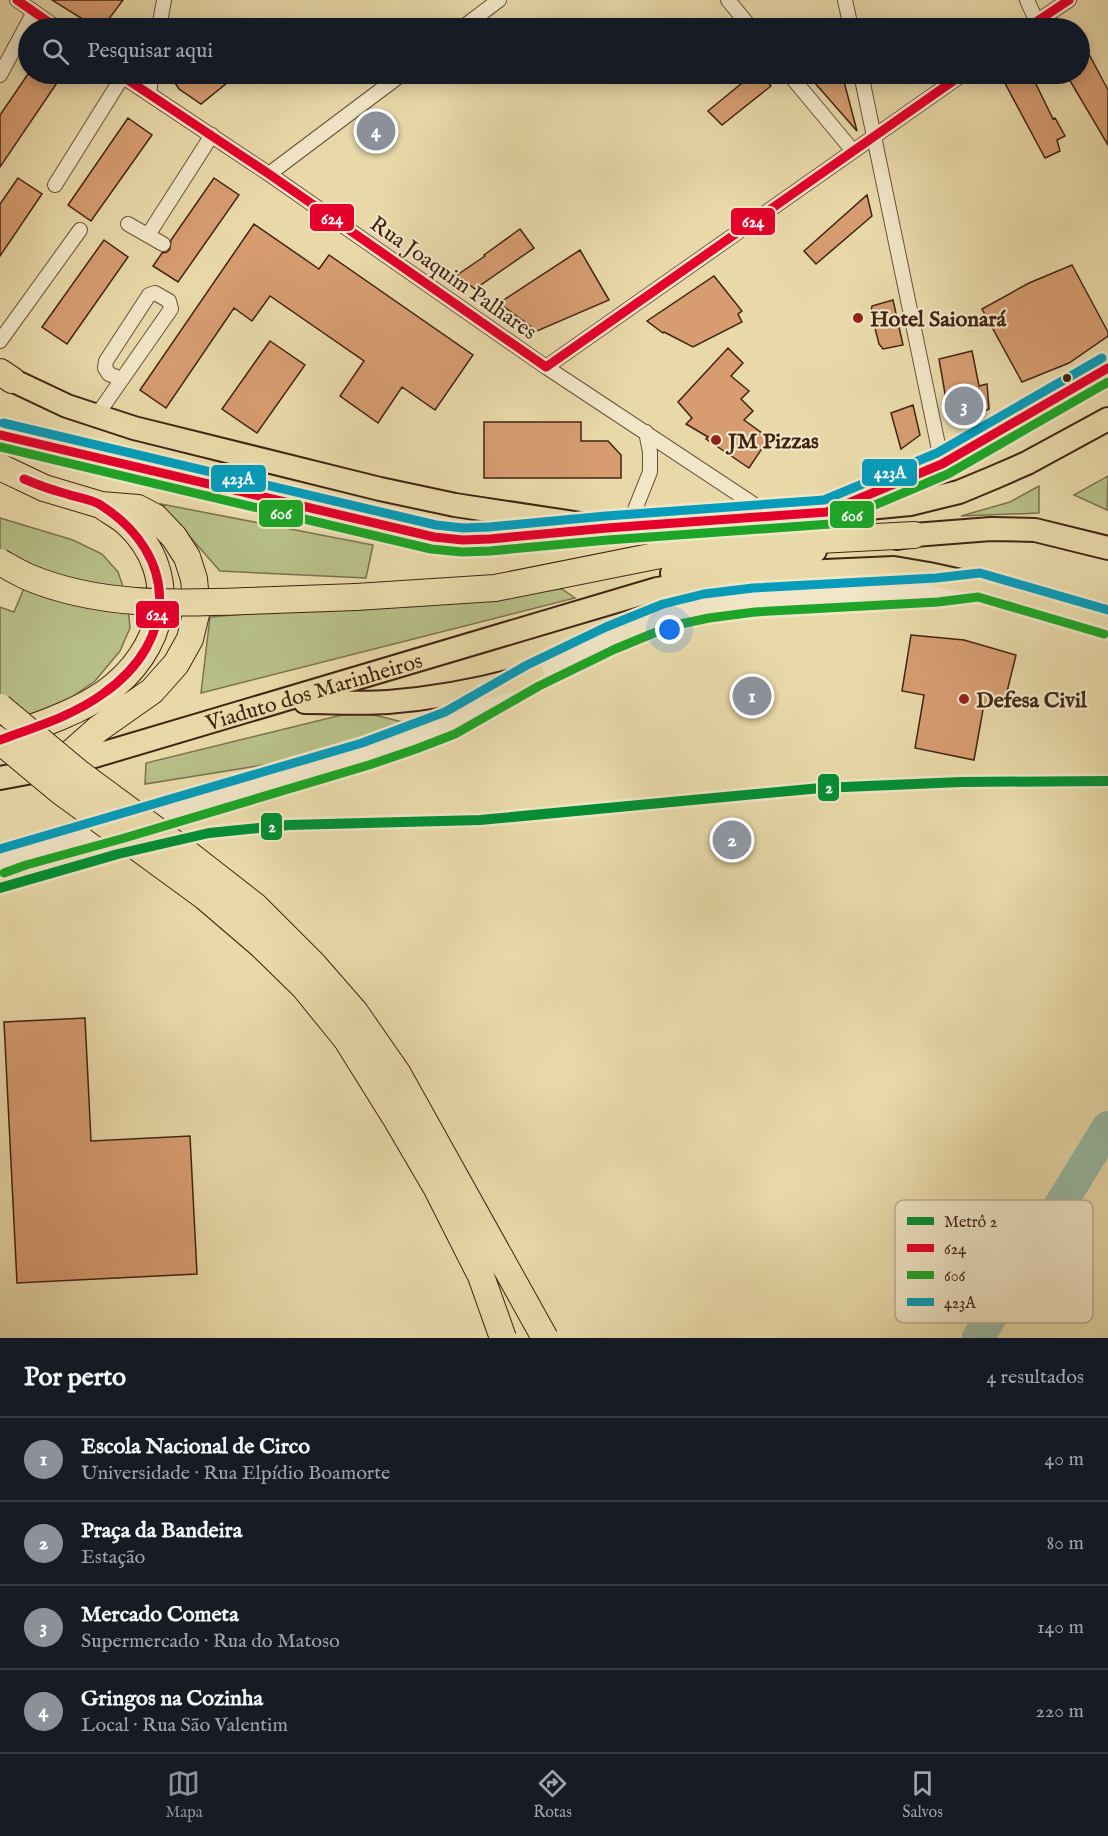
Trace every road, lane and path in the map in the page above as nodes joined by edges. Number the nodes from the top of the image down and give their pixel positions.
1 (17, 0) edge
2 (164, 0) edge
3 (500, 0) edge
4 (728, 0) edge
5 (845, 0) edge
6 (1027, 0) edge
7 (1069, 0) edge
8 (34, 12) junction
9 (31, 18) edge
10 (43, 18) edge
11 (161, 18) edge
12 (476, 18) edge
13 (743, 18) edge
14 (849, 18) edge
15 (1031, 18) edge
16 (1042, 18) edge
17 (18, 42) edge
18 (0, 75) edge
19 (116, 84) edge
20 (135, 84) edge
21 (150, 84) edge
22 (389, 84) edge
23 (797, 84) edge
24 (863, 84) edge
25 (949, 84) edge
26 (149, 93) junction
27 (212, 135) junction
28 (874, 136) junction
29 (853, 151) junction
30 (269, 174) junction
31 (55, 185) dead end
32 (128, 224) dead end
33 (80, 230) dead end
34 (148, 235) junction
35 (163, 244) dead end
36 (0, 341) edge
37 (546, 367) junction
38 (1108, 368) edge
39 (4, 373) edge
40 (121, 379) junction
41 (97, 415) junction
42 (1108, 419) edge
43 (646, 432) junction
44 (0, 435) edge
45 (942, 464) junction
46 (0, 467) edge
47 (101, 505) junction
48 (827, 512) junction
49 (770, 515) junction
50 (617, 527) junction
51 (914, 535) junction
52 (1108, 548) edge
53 (0, 562) edge
54 (979, 585) junction
55 (627, 598) junction
56 (1108, 623) edge
57 (533, 675) junction
58 (280, 702) junction
59 (0, 707) edge
60 (0, 740) edge
61 (54, 768) junction
62 (4, 778) edge
63 (0, 862) edge
64 (503, 1338) edge
65 (545, 1338) edge

1 - 8 street
2 - 11 street
3 - 12 street
4 - 13 street
5 - 14 street
6 - 15 street
7 - 16 street
8 - 9 street
8 - 10 street
17 - 18 street
19 - 31 street
20 - 26 street, Rua Joaquim Palhares
21 - 26 street
22 - 30 street
23 - 29 street
24 - 28 street
25 - 28 street
26 - 27 street, Rua Joaquim Palhares
27 - 30 street, Rua Joaquim Palhares
27 - 34 street
28 - 29 street
28 - 45 street
29 - 37 street
30 - 37 street, Rua Joaquim Palhares
32 - 34 street
33 - 36 street
34 - 35 street
37 - 43 street, Rua Joaquim Palhares
38 - 45 main road
39 - 41 main road
40 - 40 street
40 - 41 street
41 - 50 main road
42 - 48 main road
43 - 49 street, Rua Joaquim Palhares
43 - 50 street
44 - 50 main road
45 - 48 main road
46 - 47 highway
47 - 60 highway
47 - 61 highway
48 - 49 main road
49 - 50 main road
51 - 52 main road
51 - 53 highway, bridge
51 - 55 main road
54 - 55 main road, Viaduto dos Marinheiros
54 - 56 main road, Viaduto dos Marinheiros
54 - 57 main road
55 - 58 main road, Viaduto dos Marinheiros
57 - 58 main road
57 - 63 main road
58 - 61 main road, Viaduto dos Marinheiros
59 - 65 highway, bridge
60 - 64 highway, bridge
61 - 62 main road, Viaduto dos Marinheiros

